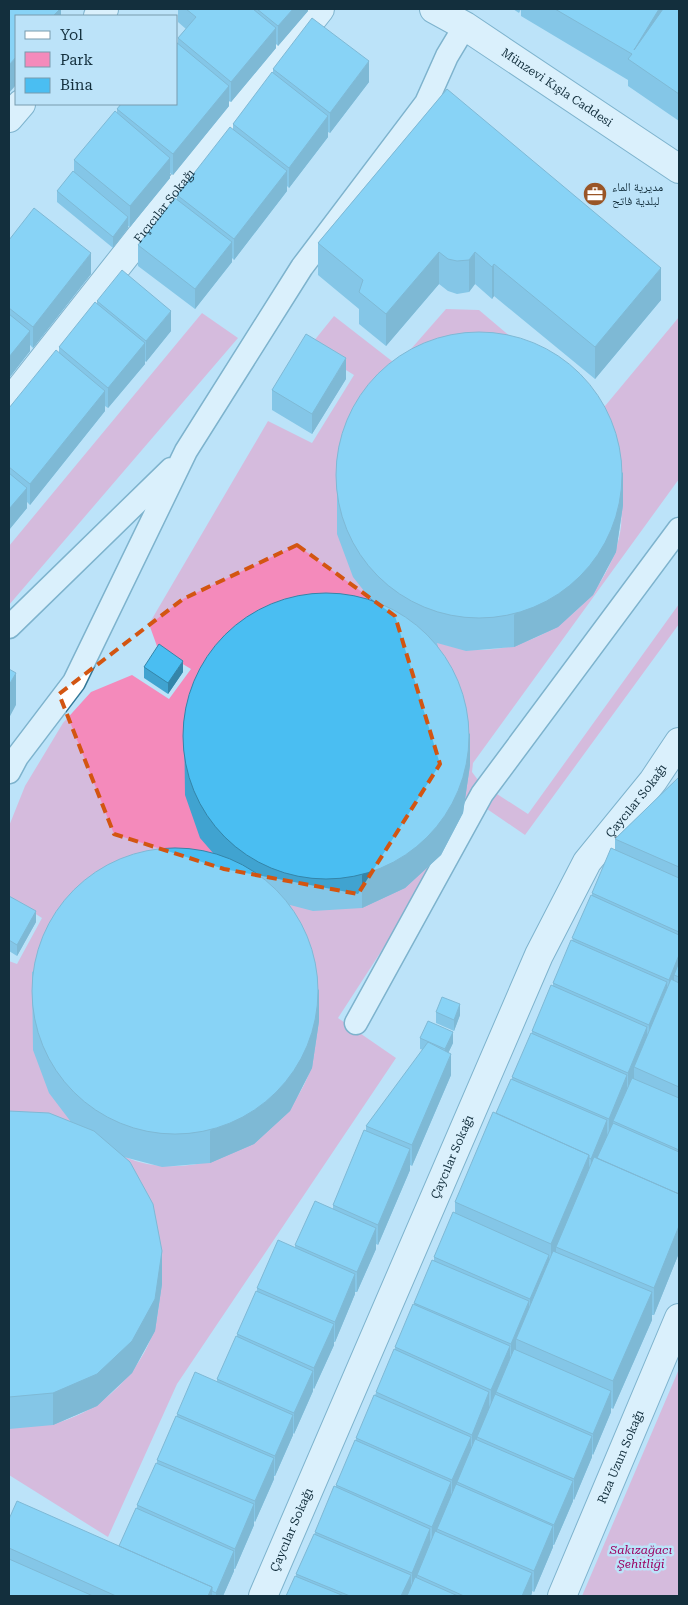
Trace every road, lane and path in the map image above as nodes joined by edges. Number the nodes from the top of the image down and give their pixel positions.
1 (320, 9) edge
2 (434, 9) edge
3 (466, 26) junction
4 (20, 105) edge
5 (9, 118) edge
6 (679, 169) edge
7 (9, 403) edge
8 (183, 457) junction
9 (679, 529) edge
10 (9, 627) edge
11 (679, 742) edge
12 (9, 772) edge
13 (356, 1023) dead end
14 (679, 1318) edge
15 (263, 1596) edge
16 (562, 1596) edge

1 - 7 street, Fıçıcılar Sokağı
2 - 3 street, Münzevi Kışla Caddesi
3 - 6 street, Münzevi Kışla Caddesi
3 - 8 lane
4 - 5 street
8 - 10 lane
8 - 12 lane
9 - 13 lane
11 - 15 street, Çaycılar Sokağı
14 - 16 street, Rıza Uzun Sokağı

